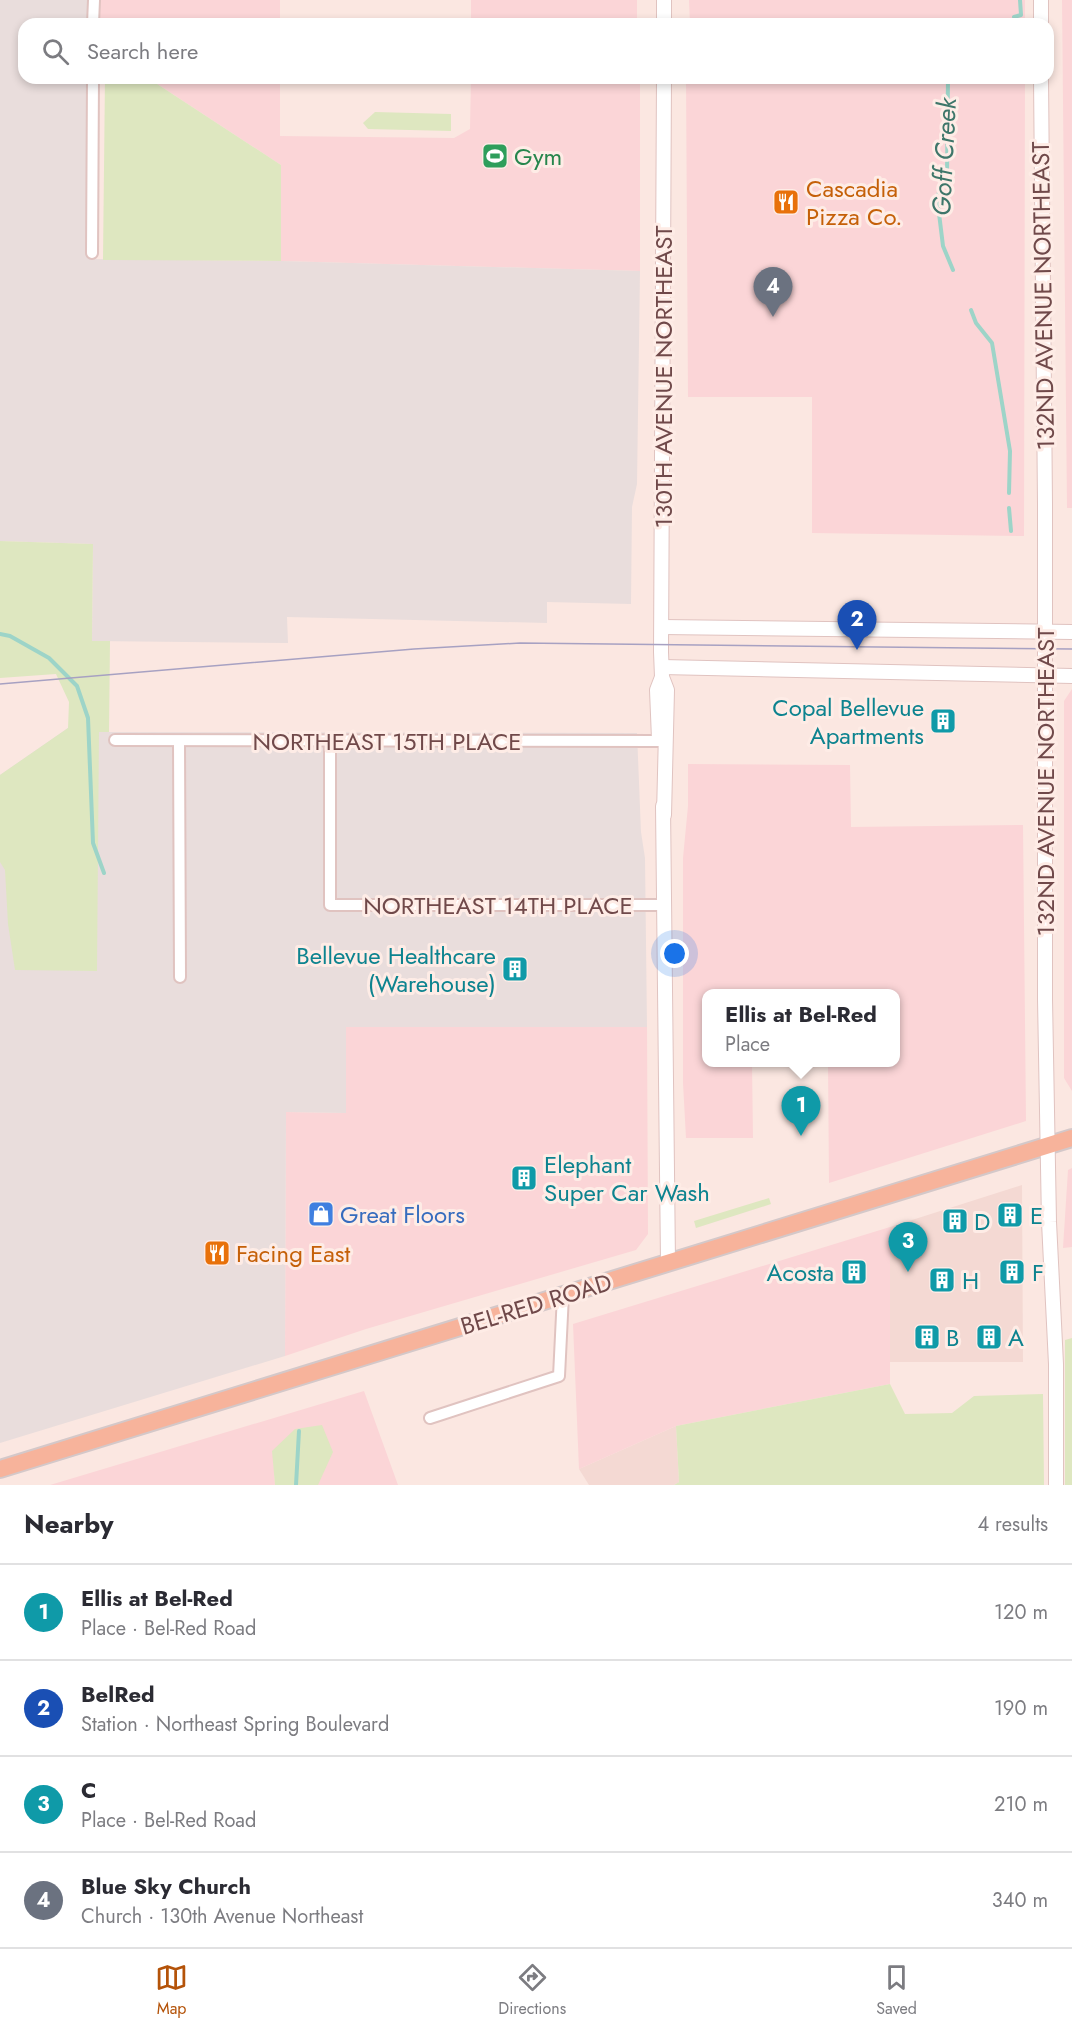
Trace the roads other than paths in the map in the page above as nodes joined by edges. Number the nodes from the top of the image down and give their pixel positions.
1 (94, 0) edge
2 (664, 0) edge
3 (1041, 0) edge
4 (93, 18) edge
5 (664, 18) edge
6 (1041, 18) edge
7 (93, 84) edge
8 (664, 84) edge
9 (1041, 84) edge
10 (92, 253) dead end
11 (662, 627) junction
12 (1045, 631) junction
13 (1072, 632) edge
14 (662, 672) junction
15 (1045, 676) junction
16 (1072, 676) edge
17 (115, 740) dead end
18 (178, 741) junction
19 (330, 741) junction
20 (659, 741) junction
21 (664, 815) junction
22 (665, 905) junction
23 (180, 977) dead end
24 (1072, 1138) edge
25 (1048, 1146) junction
26 (668, 1263) junction
27 (563, 1295) junction
28 (430, 1418) dead end
29 (0, 1469) edge
30 (1056, 1485) edge

1 - 4 street
2 - 5 street
3 - 6 street
7 - 10 street
8 - 11 street, 130TH AVENUE NORTHEAST
9 - 12 street, 132ND AVENUE NORTHEAST
11 - 12 street
11 - 14 street, 130TH AVENUE NORTHEAST
12 - 13 street
12 - 15 street, 132ND AVENUE NORTHEAST
14 - 15 street
14 - 20 street, 130TH AVENUE NORTHEAST
14 - 21 street, 130TH AVENUE NORTHEAST
15 - 16 street
15 - 25 street, 132ND AVENUE NORTHEAST
17 - 18 street, NORTHEAST 15TH PLACE
18 - 19 street, NORTHEAST 15TH PLACE
18 - 23 street
19 - 20 street, NORTHEAST 15TH PLACE
19 - 22 street, NORTHEAST 14TH PLACE
20 - 21 street, 130TH AVENUE NORTHEAST
21 - 22 street, 130TH AVENUE NORTHEAST
22 - 26 street, 130TH AVENUE NORTHEAST
24 - 25 main road, BEL-RED ROAD
25 - 26 main road, BEL-RED ROAD
25 - 30 street, 132ND AVENUE NORTHEAST
26 - 27 main road, BEL-RED ROAD
27 - 28 street
27 - 29 main road, BEL-RED ROAD

